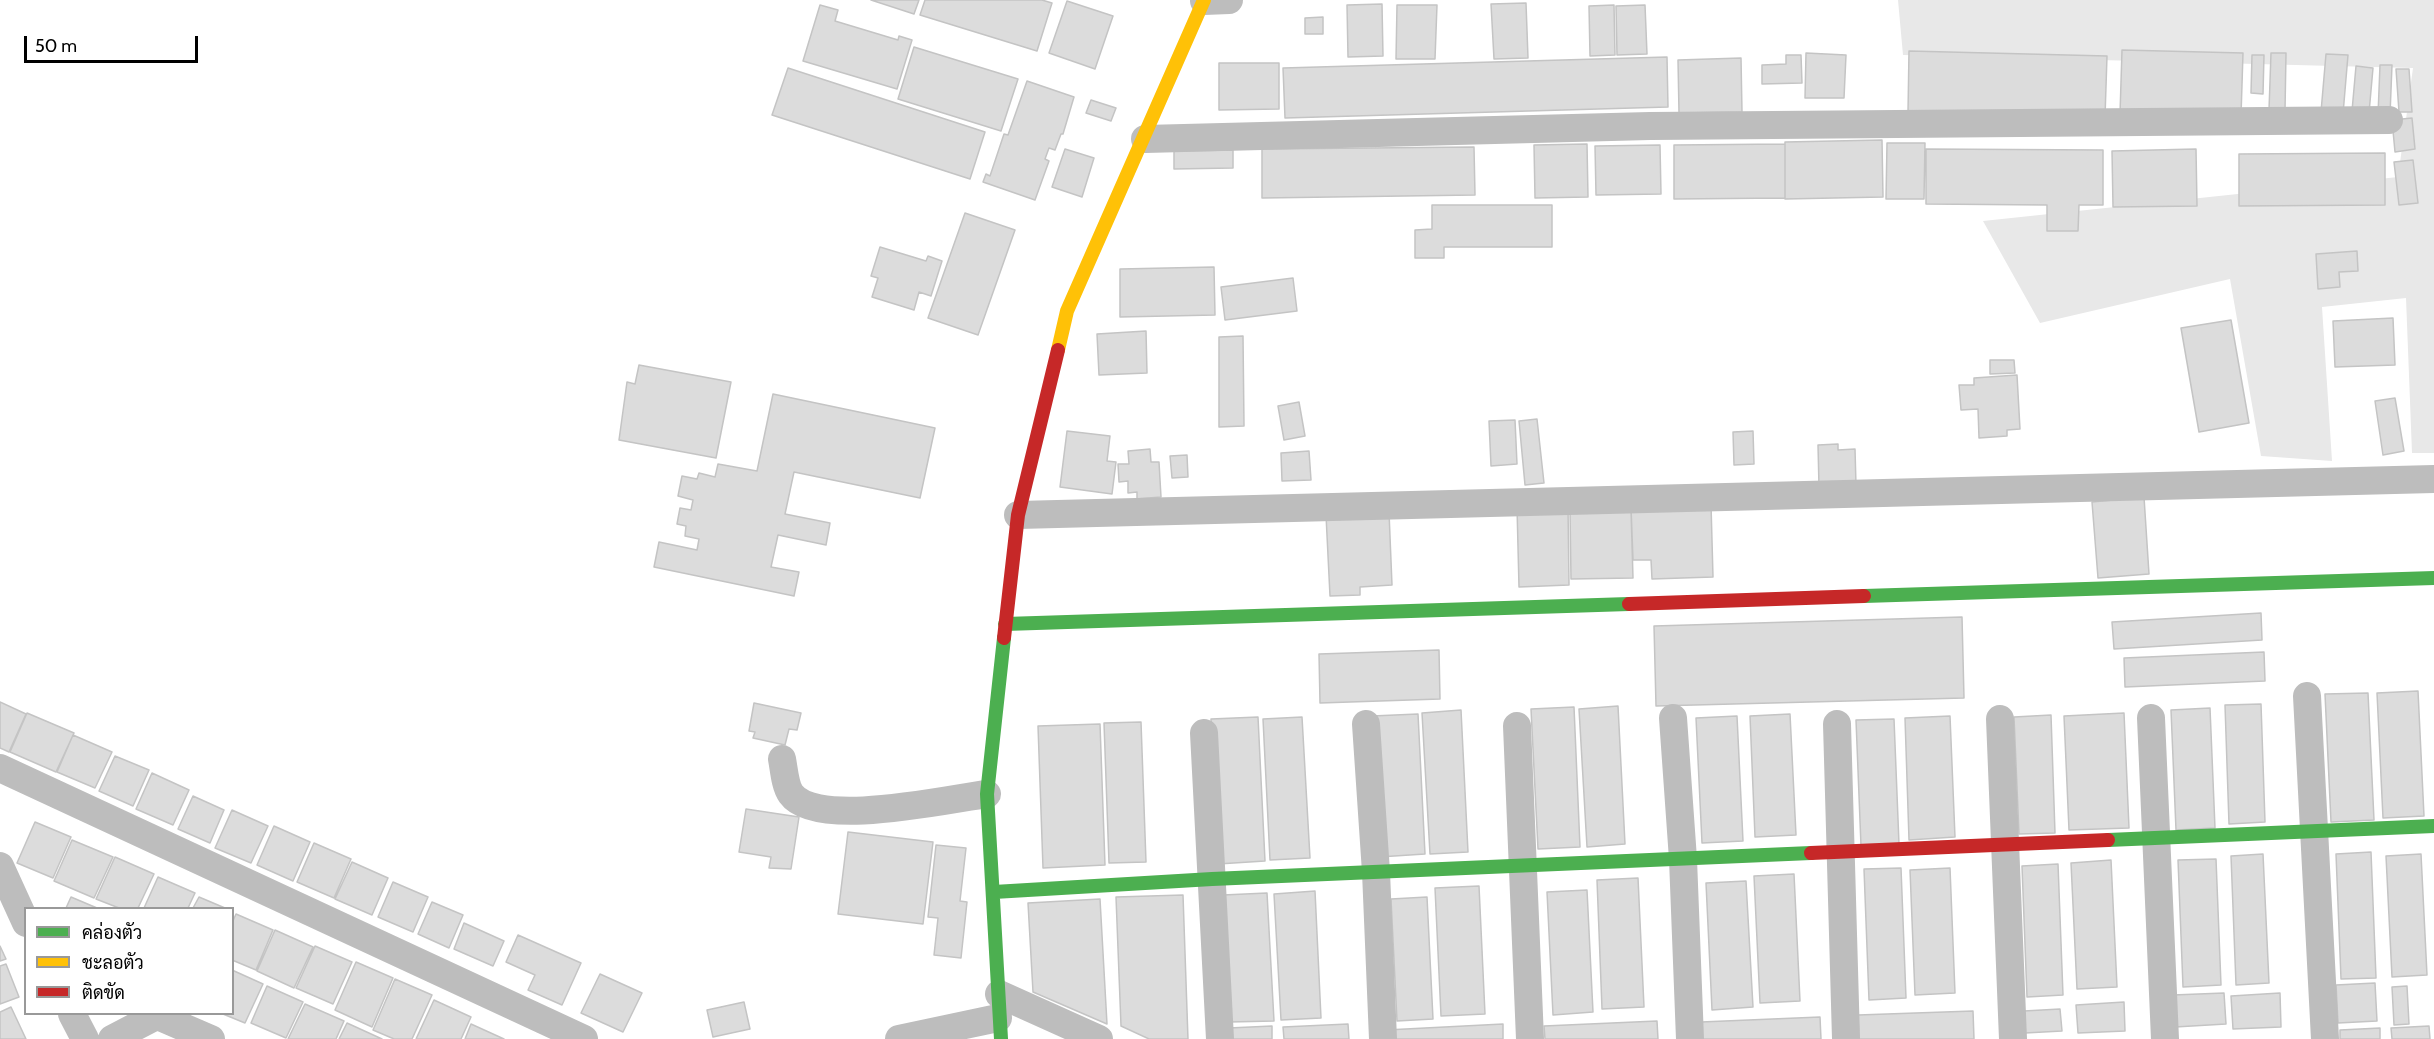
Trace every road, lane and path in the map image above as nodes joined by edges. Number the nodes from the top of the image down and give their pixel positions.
1 (1204, 0) edge
2 (1229, 0) edge
3 (2389, 120) dead end
4 (1145, 139) junction
5 (2434, 479) edge
6 (1018, 515) junction
7 (2434, 578) edge
8 (1005, 624) junction
9 (2307, 696) dead end
10 (1673, 718) dead end
11 (2000, 718) dead end
12 (2151, 718) dead end
13 (1366, 724) dead end
14 (1837, 724) dead end
15 (1517, 726) dead end
16 (1204, 733) dead end
17 (782, 759) dead end
18 (0, 768) edge
19 (987, 794) junction
20 (2434, 826) edge
21 (2315, 831) junction
22 (2158, 838) junction
23 (2006, 845) junction
24 (1840, 852) junction
25 (1683, 859) junction
26 (0, 866) edge
27 (1521, 866) junction
28 (1376, 872) junction
29 (1212, 879) junction
30 (994, 892) junction
31 (24, 919) edge
32 (73, 1015) edge
33 (154, 1015) edge
34 (158, 1015) edge
35 (999, 1017) edge
36 (86, 1039) edge
37 (112, 1039) edge
38 (211, 1039) edge
39 (584, 1039) edge
40 (899, 1039) edge
41 (1099, 1039) edge
42 (1220, 1039) edge
43 (1383, 1039) edge
44 (1530, 1039) edge
45 (1690, 1039) edge
46 (1846, 1039) edge
47 (2013, 1039) edge
48 (2165, 1039) edge
49 (2325, 1039) edge

1 - 2 street
1 - 4 street
3 - 4 street
4 - 6 street
5 - 6 street
6 - 8 street
7 - 8 street
8 - 19 street
9 - 21 street
10 - 25 street
11 - 23 street
12 - 22 street
13 - 28 street
14 - 24 street
15 - 27 street
16 - 29 street
17 - 19 street
18 - 39 street
19 - 30 street
20 - 21 street
21 - 22 street
21 - 49 street
22 - 23 street
22 - 48 street
23 - 24 street
23 - 47 street
24 - 25 street
24 - 46 street
25 - 27 street
25 - 45 street
26 - 31 street
27 - 28 street
27 - 44 street
28 - 29 street
28 - 43 street
29 - 30 street
29 - 42 street
30 - 35 street
32 - 36 street
33 - 37 street
34 - 38 street
35 - 40 street
35 - 41 street

